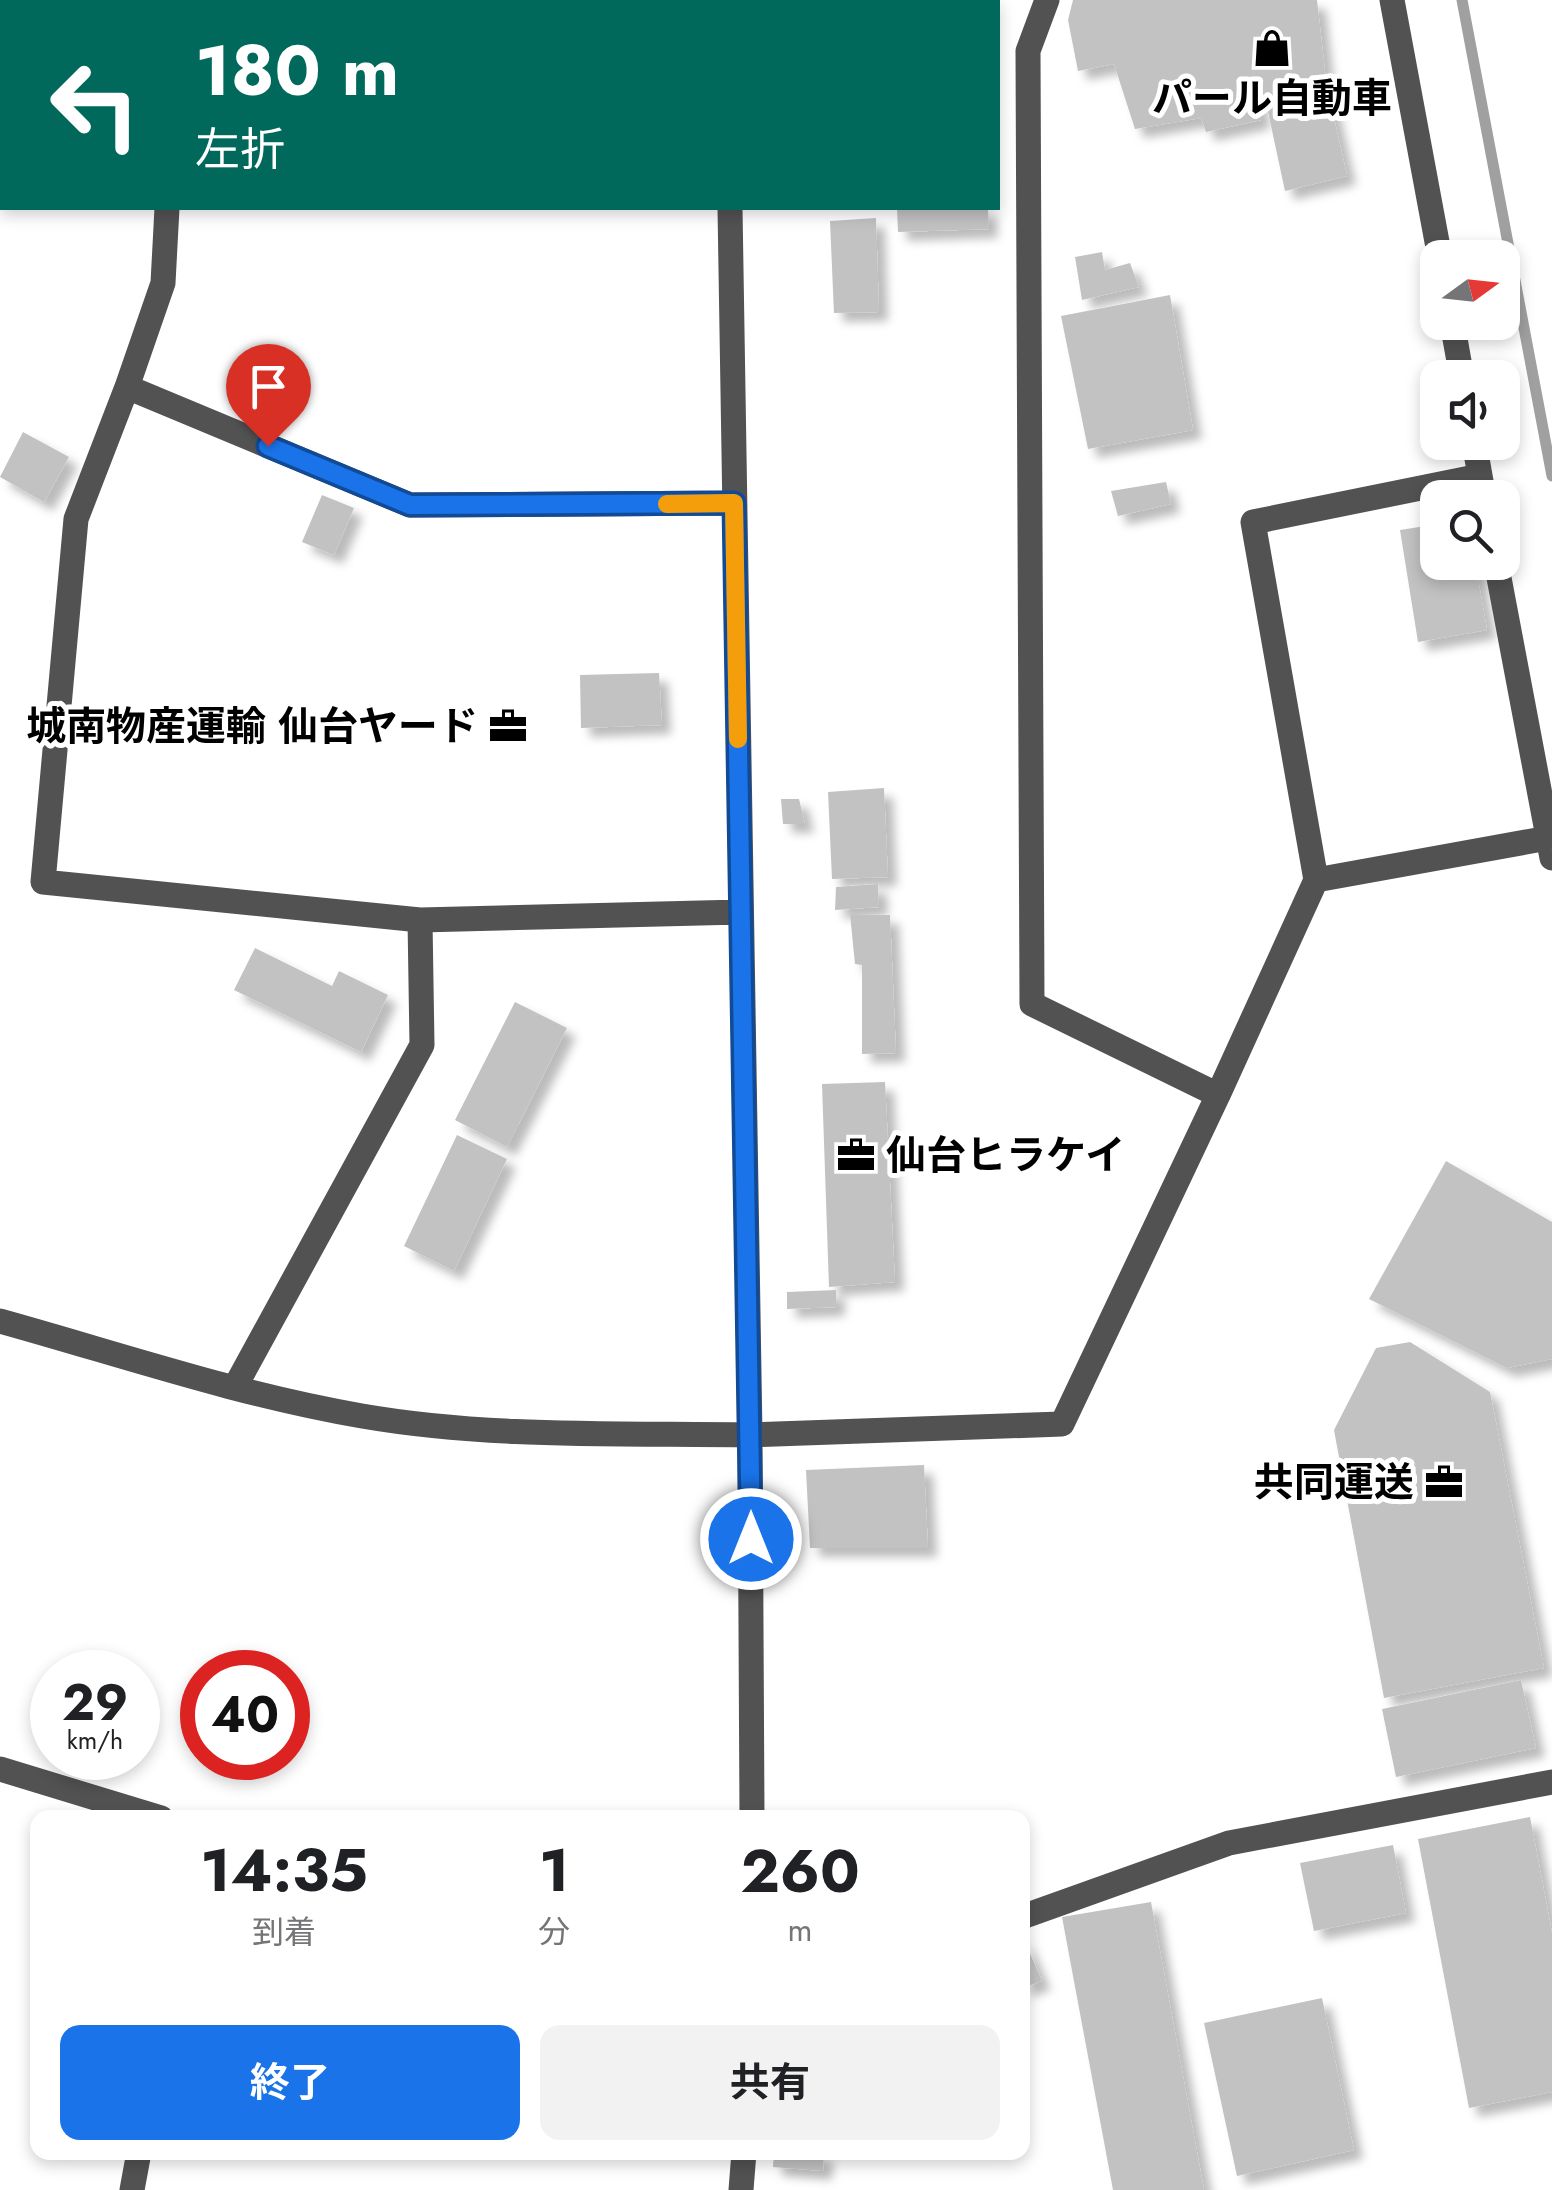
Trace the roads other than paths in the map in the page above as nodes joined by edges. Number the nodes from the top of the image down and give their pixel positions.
1 (1047, 0) edge
2 (1392, 0) edge
3 (168, 210) edge
4 (730, 210) edge
5 (1437, 240) edge
6 (127, 387) junction
7 (1420, 496) edge
8 (734, 503) junction
9 (1499, 580) edge
10 (1550, 848) edge
11 (1316, 880) junction
12 (741, 912) junction
13 (420, 920) junction
14 (1218, 1094) junction
15 (0, 1321) edge
16 (235, 1387) junction
17 (750, 1435) junction
18 (0, 1769) edge
19 (1552, 1782) edge
20 (135, 1810) edge
21 (752, 1810) edge
22 (1030, 1913) edge
23 (138, 2160) edge
24 (743, 2160) edge
25 (132, 2190) edge
26 (741, 2190) edge

1 - 14 street
2 - 5 street
3 - 6 street
4 - 8 street
6 - 8 street
6 - 13 street
7 - 11 street
8 - 12 street
9 - 10 street
10 - 11 street
11 - 14 street
12 - 13 street
12 - 17 street
13 - 16 street
14 - 17 street
15 - 16 street
16 - 17 street
17 - 21 street
18 - 20 street
19 - 22 street
23 - 25 street
24 - 26 street

